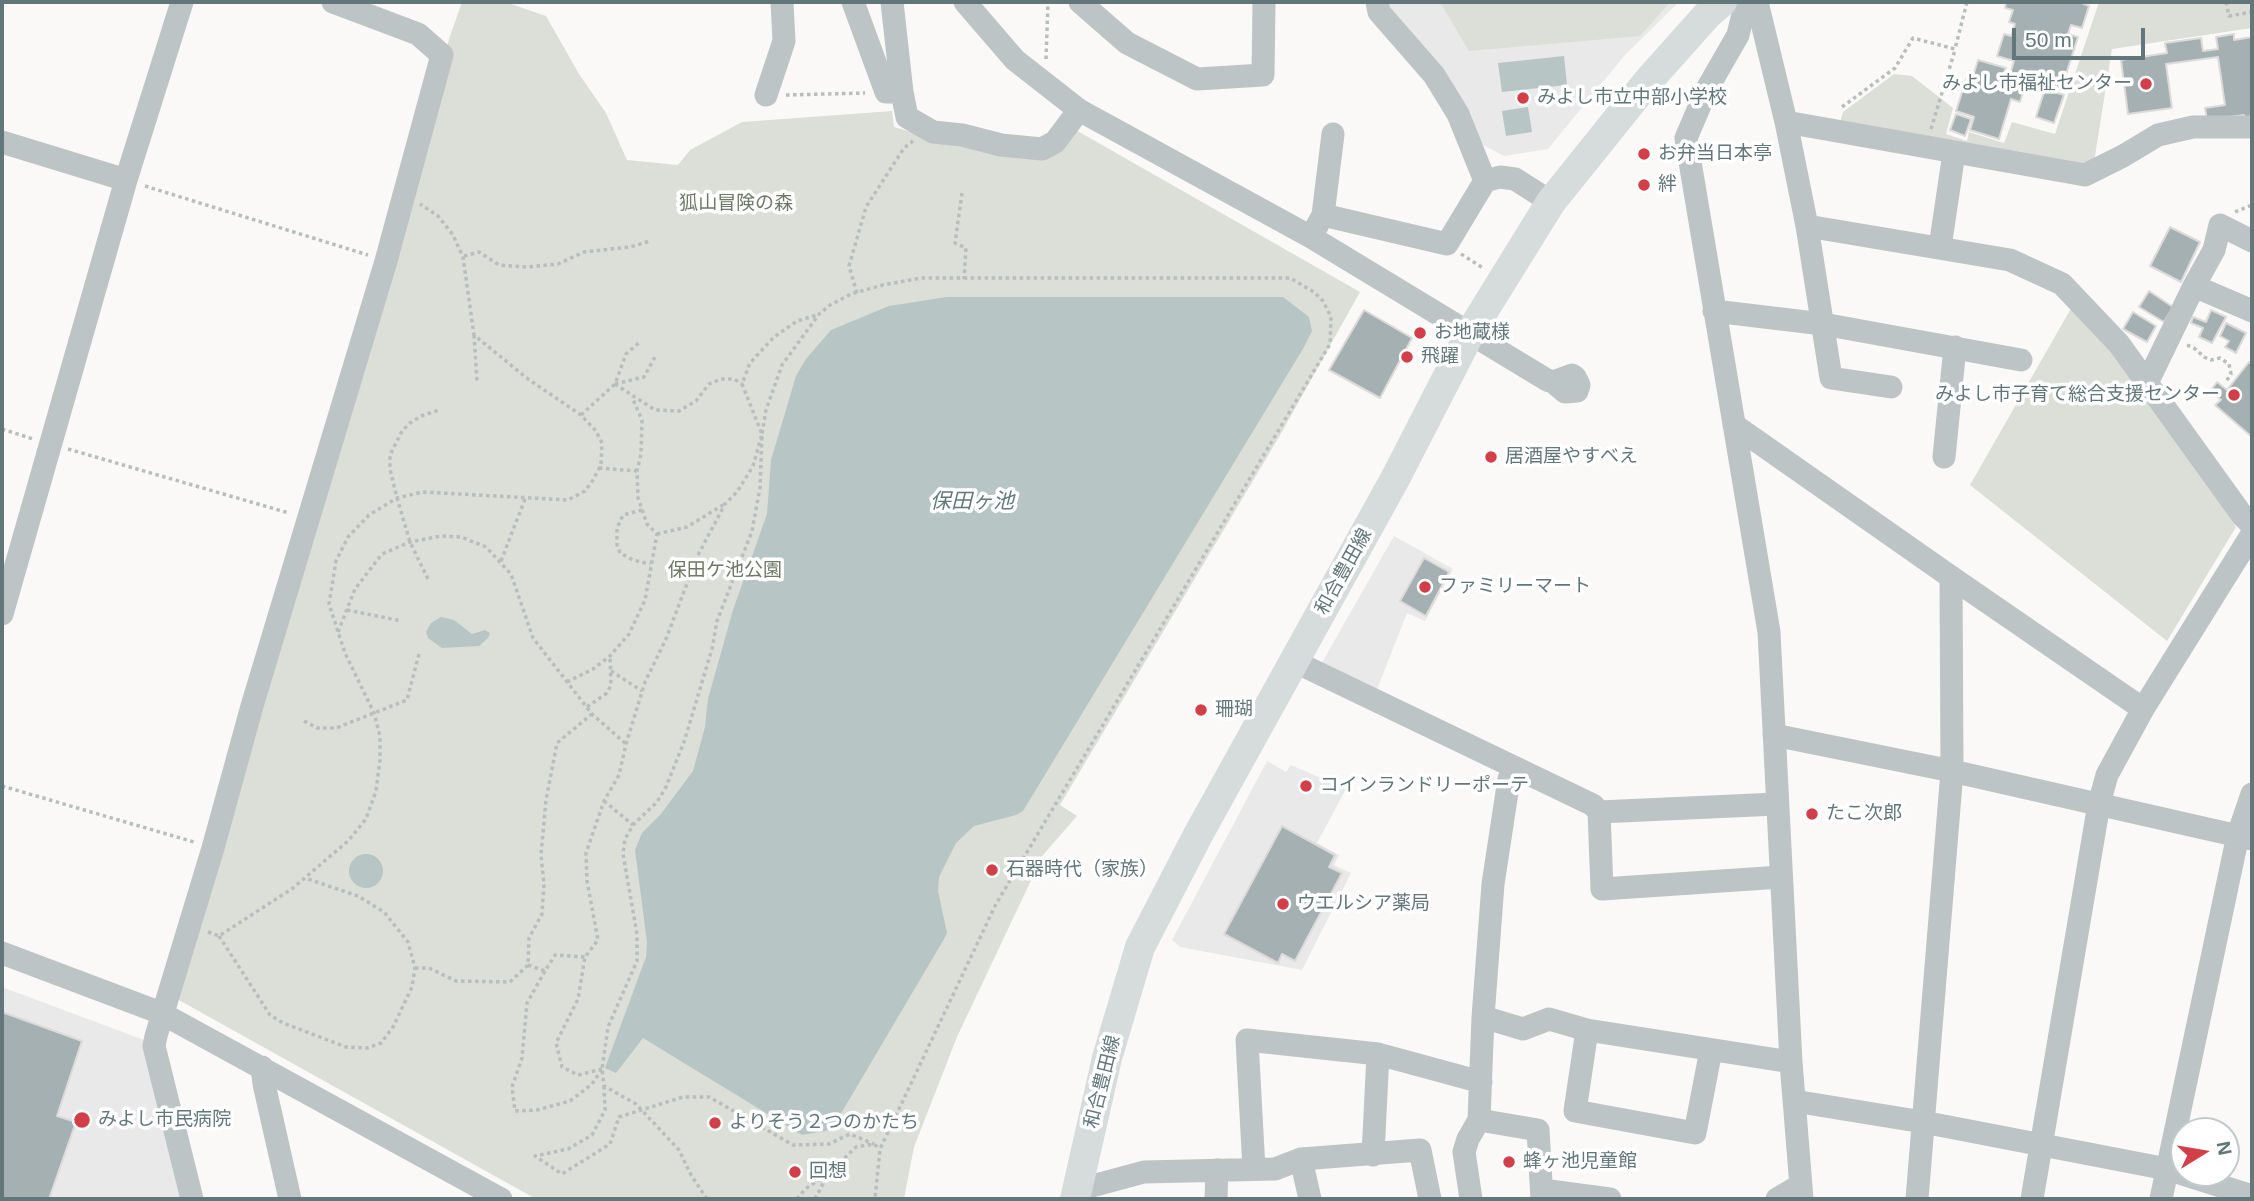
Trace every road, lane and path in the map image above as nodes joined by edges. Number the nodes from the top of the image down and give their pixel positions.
1 (182, 2) edge
2 (333, 2) edge
3 (782, 2) edge
4 (853, 2) edge
5 (892, 2) edge
6 (965, 2) edge
7 (1048, 2) edge
8 (1080, 2) edge
9 (1264, 2) edge
10 (1377, 2) edge
11 (1722, 2) edge
12 (1746, 2) edge
13 (1757, 2) edge
14 (1967, 2) edge
15 (2226, 2) edge
16 (2252, 12) edge
17 (1955, 49) junction
18 (1046, 61) dead end
19 (1946, 78) junction
20 (1965, 84) dead end
21 (894, 92) junction
22 (766, 95) joint
23 (1842, 107) dead end
24 (1079, 110) junction
25 (1786, 122) junction
26 (2252, 127) edge
27 (928, 129) junction
28 (1333, 134) dead end
29 (2, 142) edge
30 (1925, 148) junction
31 (1954, 153) junction
32 (126, 180) junction
33 (1485, 181) junction
34 (962, 192) dead end
35 (404, 198) junction
36 (1551, 202) junction
37 (1323, 215) junction
38 (1807, 226) junction
39 (1311, 237) junction
40 (650, 241) dead end
41 (2252, 241) edge
42 (1940, 247) junction
43 (463, 257) junction
44 (386, 261) junction
45 (964, 279) junction
46 (2194, 286) junction
47 (857, 293) junction
48 (1714, 311) junction
49 (2252, 311) edge
50 (819, 314) junction
51 (1824, 324) junction
52 (1470, 333) junction
53 (474, 335) junction
54 (641, 341) dead end
55 (2166, 344) junction
56 (1955, 347) junction
57 (656, 355) dead end
58 (2021, 360) dead end
59 (2148, 381) junction
60 (477, 382) dead end
61 (1553, 382) dead end
62 (2225, 383) dead end
63 (615, 384) junction
64 (742, 384) junction
65 (1891, 387) dead end
66 (632, 397) junction
67 (439, 410) dead end
68 (580, 415) junction
69 (1734, 425) junction
70 (2, 429) edge
71 (762, 434) junction
72 (51, 444) junction
73 (1944, 457) dead end
74 (600, 468) junction
75 (637, 471) junction
76 (397, 498) junction
77 (525, 499) junction
78 (725, 504) junction
79 (642, 510) junction
80 (310, 519) junction
81 (2252, 525) edge
82 (657, 534) junction
83 (2252, 534) edge
84 (410, 542) junction
85 (500, 561) junction
86 (650, 564) junction
87 (1951, 577) junction
88 (428, 579) dead end
89 (347, 610) junction
90 (2, 614) edge
91 (402, 621) dead end
92 (338, 632) junction
93 (419, 654) dead end
94 (610, 656) junction
95 (1295, 660) junction
96 (611, 671) junction
97 (567, 682) junction
98 (642, 691) junction
99 (587, 707) junction
100 (2143, 709) junction
101 (374, 713) junction
102 (592, 714) junction
103 (303, 721) dead end
104 (1774, 736) junction
105 (626, 744) junction
106 (1952, 771) junction
107 (1509, 779) dead end
108 (2, 786) edge
109 (2252, 794) edge
110 (604, 801) junction
111 (1777, 804) junction
112 (2099, 804) junction
113 (1599, 812) junction
114 (633, 825) junction
115 (2245, 837) edge
116 (213, 848) junction
117 (1781, 877) junction
118 (305, 878) junction
119 (189, 925) junction
120 (219, 936) junction
121 (2, 953) edge
122 (585, 957) junction
123 (528, 965) junction
124 (415, 968) junction
125 (545, 971) junction
126 (161, 1013) junction
127 (1483, 1017) junction
128 (1587, 1030) junction
129 (1711, 1050) junction
130 (1378, 1054) junction
131 (1791, 1062) junction
132 (262, 1067) junction
133 (602, 1069) junction
134 (1481, 1082) junction
135 (604, 1086) junction
136 (1794, 1101) junction
137 (643, 1110) junction
138 (1479, 1120) junction
139 (1923, 1122) junction
140 (874, 1144) junction
141 (2041, 1145) junction
142 (880, 1149) junction
143 (1373, 1155) junction
144 (1301, 1159) junction
145 (1217, 1170) junction
146 (1254, 1170) junction
147 (2167, 1170) junction
148 (828, 1174) junction
149 (1076, 1192) edge
150 (1801, 1192) edge
151 (1542, 1195) edge
152 (2252, 1196) edge
153 (192, 1199) edge
154 (290, 1199) edge
155 (501, 1199) edge
156 (707, 1199) edge
157 (797, 1199) edge
158 (815, 1199) edge
159 (875, 1199) edge
160 (1216, 1199) edge
161 (1310, 1199) edge
162 (1430, 1199) edge
163 (1471, 1199) edge
164 (1609, 1199) edge
165 (1777, 1199) edge
166 (1917, 1199) edge
167 (2032, 1199) edge
168 (2161, 1199) edge

1 - 32 street
2 - 35 street
3 - 22 street
4 - 21 street
5 - 21 street
6 - 24 street
7 - 18 path
8 - 9 street
10 - 33 street
11 - 36 main road, 和合豊田線
12 - 48 street
13 - 25 street
14 - 17 path
15 - 16 path
17 - 19 path
17 - 23 path
19 - 20 path
19 - 30 path
21 - 22 path
21 - 27 street
24 - 27 street
24 - 39 street
25 - 30 street
25 - 38 street
26 - 31 street
27 - 47 path
28 - 37 street
29 - 32 street
30 - 31 street
31 - 42 street
32 - 44 path
32 - 72 street
33 - 36 street
33 - 37 street
34 - 45 path
35 - 43 path
35 - 44 street
36 - 52 main road, 和合豊田線
37 - 39 street
38 - 42 street
38 - 51 street
39 - 52 street
40 - 43 path
41 - 46 street
42 - 59 street
43 - 53 path
44 - 80 street
45 - 47 path
45 - 142 path
46 - 49 street
46 - 55 street
47 - 50 path
48 - 51 street
48 - 69 street
50 - 64 path
50 - 71 path
51 - 56 street
51 - 65 street
52 - 61 street
52 - 95 main road, 和合豊田線
53 - 60 path
53 - 68 path
54 - 63 path
55 - 59 street
55 - 62 path
56 - 58 street
56 - 73 street
57 - 63 path
59 - 81 street
63 - 66 path
63 - 68 path
64 - 66 path
64 - 71 path
66 - 75 path
67 - 76 path
68 - 74 path
69 - 87 street
69 - 104 street
70 - 72 path
71 - 78 path
71 - 114 path
72 - 80 path
72 - 90 street
74 - 75 path
74 - 77 path
75 - 79 path
76 - 77 path
76 - 84 path
76 - 92 path
77 - 85 path
78 - 82 path
78 - 98 path
79 - 82 path
79 - 86 path
80 - 116 street
82 - 86 path
83 - 100 street
84 - 85 path
84 - 88 path
84 - 89 path
85 - 97 path
86 - 94 path
87 - 100 street
87 - 106 street
89 - 91 path
89 - 92 path
92 - 101 path
93 - 101 path
94 - 96 path
94 - 97 path
95 - 113 street
95 - 149 main road, 和合豊田線
96 - 98 path
96 - 99 path
97 - 99 path
98 - 105 path
99 - 102 path
100 - 112 street
101 - 103 path
101 - 118 path
102 - 105 path
102 - 123 path
104 - 106 street
104 - 111 street
105 - 110 path
106 - 112 street
106 - 139 street
107 - 127 street
108 - 116 path
109 - 115 street
110 - 114 path
110 - 122 path
111 - 113 street
111 - 117 street
112 - 115 street
112 - 141 street
113 - 117 street
114 - 133 path
115 - 147 street
116 - 119 street
117 - 131 street
118 - 120 path
118 - 124 path
119 - 120 path
119 - 126 street
120 - 124 path
121 - 126 street
122 - 125 path
122 - 133 path
123 - 124 path
123 - 125 path
125 - 133 path
126 - 132 street
126 - 153 street
127 - 128 street
127 - 134 street
128 - 129 street
128 - 129 street
129 - 131 street
130 - 134 street
130 - 143 street
130 - 146 street
131 - 136 street
132 - 154 street
132 - 155 street
133 - 135 path
134 - 138 street
135 - 137 path
135 - 137 path
136 - 139 street
136 - 150 street
137 - 140 path
137 - 156 path
138 - 151 street
138 - 163 street
139 - 141 street
139 - 166 street
140 - 142 path
140 - 148 path
141 - 147 street
141 - 167 street
142 - 159 path
143 - 144 street
143 - 162 street
144 - 146 street
144 - 161 street
145 - 146 street
145 - 149 street
145 - 160 street
147 - 152 street
147 - 168 street
148 - 157 path
148 - 158 path
150 - 165 street
151 - 164 street

